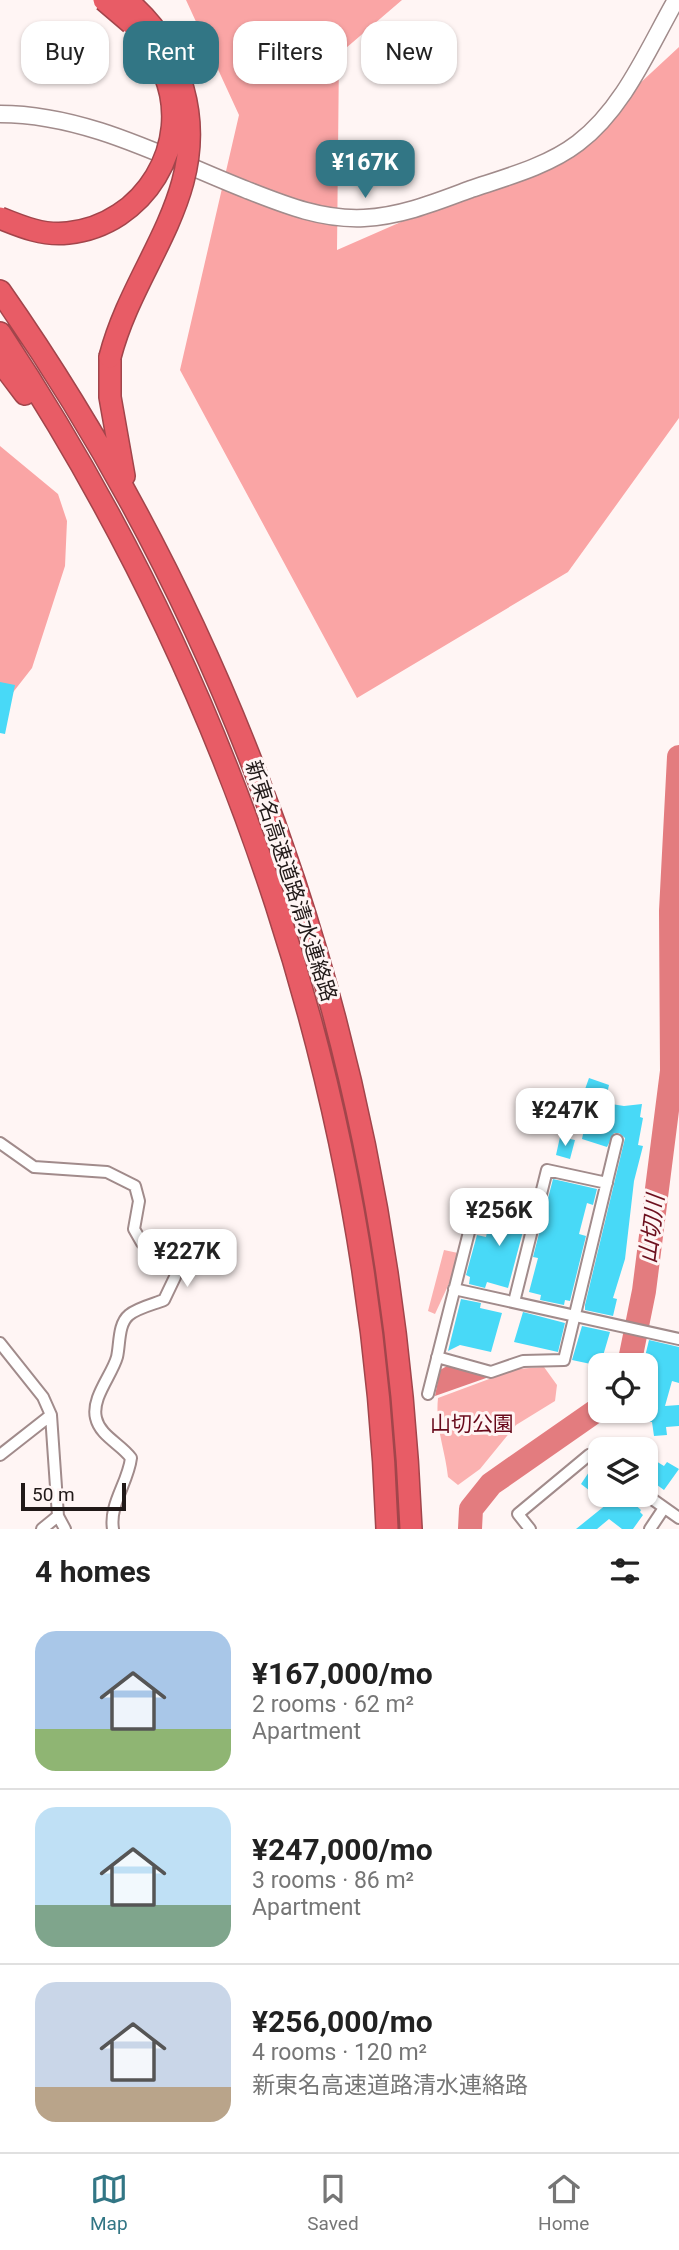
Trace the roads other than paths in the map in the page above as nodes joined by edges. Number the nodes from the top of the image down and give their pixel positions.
1 (104, 0) edge
2 (126, 0) edge
3 (676, 0) edge
4 (0, 114) edge
5 (0, 218) edge
6 (0, 291) edge
7 (0, 332) edge
8 (0, 361) edge
9 (32, 392) junction
10 (130, 499) junction
11 (617, 1140) dead end
12 (0, 1143) edge
13 (607, 1183) junction
14 (471, 1224) dead end
15 (454, 1289) junction
16 (513, 1302) junction
17 (575, 1316) junction
18 (679, 1339) edge
19 (0, 1343) edge
20 (437, 1357) junction
21 (428, 1394) dead end
22 (51, 1415) junction
23 (0, 1455) edge
24 (588, 1456) edge
25 (658, 1504) edge
26 (664, 1508) junction
27 (58, 1516) junction
28 (679, 1518) edge
29 (42, 1529) edge
30 (65, 1529) edge
31 (113, 1529) edge
32 (387, 1529) edge
33 (411, 1529) edge
34 (530, 1529) edge
35 (650, 1529) edge

1 - 5 highway, bridge
2 - 10 highway, bridge
3 - 4 street
6 - 10 highway, 新東名高速道路清水連絡路
7 - 9 highway
8 - 9 highway
9 - 32 highway, 新東名高速道路清水連絡路
10 - 33 highway, 新東名高速道路清水連絡路
11 - 13 street
12 - 31 street
13 - 16 street
13 - 17 street
14 - 15 street
15 - 16 street
15 - 20 street
16 - 17 street
17 - 18 street
17 - 20 street
19 - 22 street
20 - 21 street
22 - 23 street
22 - 27 street
24 - 34 street
25 - 26 street
26 - 28 street
26 - 35 street
27 - 29 street
27 - 30 street

